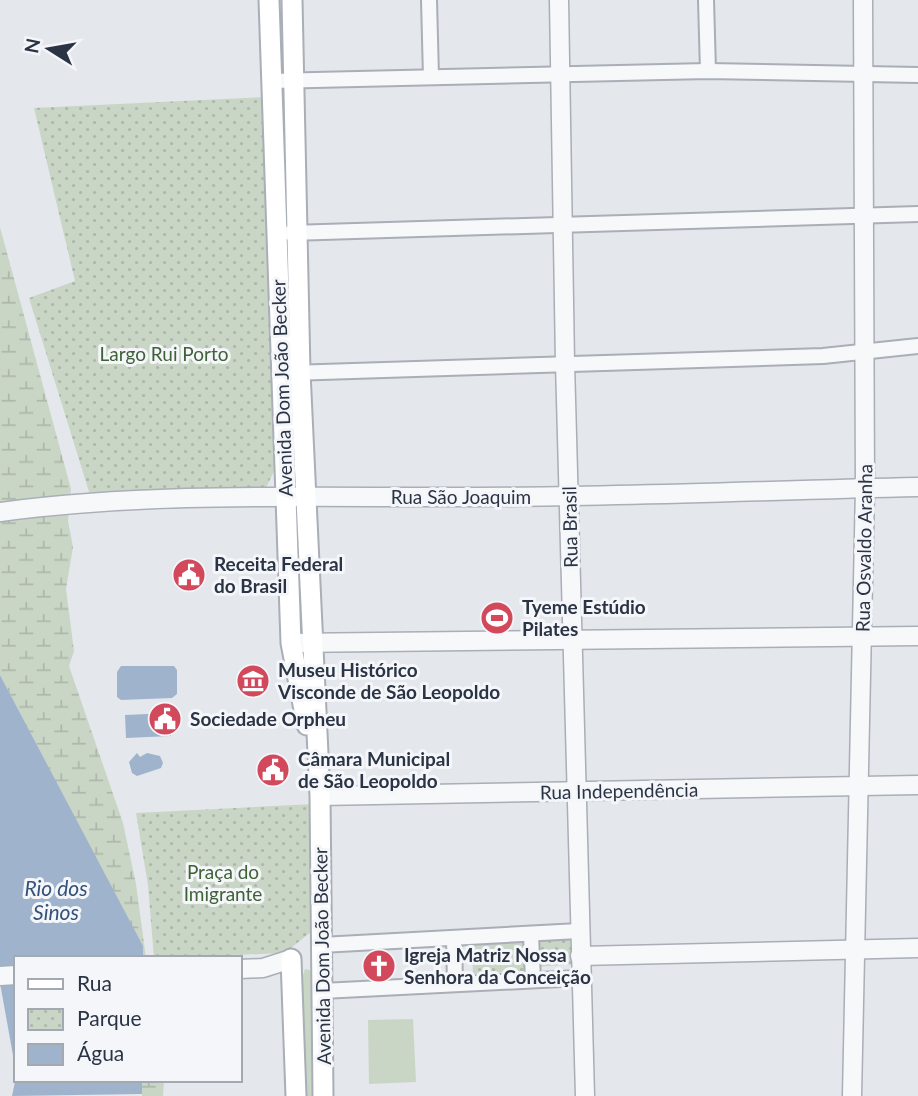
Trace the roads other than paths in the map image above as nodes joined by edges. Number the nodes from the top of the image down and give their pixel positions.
1 (269, 0) edge
2 (292, 0) edge
3 (429, 0) edge
4 (559, 0) edge
5 (706, 0) edge
6 (863, 0) edge
7 (708, 71) junction
8 (561, 74) junction
9 (864, 74) junction
10 (918, 75) edge
11 (431, 77) junction
12 (271, 81) junction
13 (294, 82) junction
14 (918, 214) edge
15 (864, 215) junction
16 (563, 226) junction
17 (288, 233) junction
18 (918, 346) edge
19 (866, 351) junction
20 (565, 363) junction
21 (290, 373) junction
22 (918, 487) edge
23 (865, 488) junction
24 (569, 497) junction
25 (296, 498) junction
26 (0, 512) edge
27 (918, 636) edge
28 (863, 637) junction
29 (572, 640) junction
30 (313, 642) junction
31 (291, 643) junction
32 (319, 774) junction
33 (918, 785) edge
34 (860, 787) junction
35 (575, 792) junction
36 (320, 796) junction
37 (579, 931) junction
38 (531, 934) junction
39 (454, 938) junction
40 (321, 945) junction
41 (856, 948) junction
42 (918, 948) edge
43 (580, 956) junction
44 (291, 959) junction
45 (263, 968) junction
46 (242, 969) edge
47 (580, 978) junction
48 (533, 980) junction
49 (455, 984) junction
50 (293, 987) junction
51 (322, 990) junction
52 (296, 1096) edge
53 (323, 1096) edge
54 (585, 1096) edge
55 (852, 1096) edge

1 - 12 main road, Avenida Dom João Becker
2 - 13 main road, Avenida Dom João Becker
3 - 11 street
4 - 8 street, Rua Brasil
5 - 7 street
6 - 9 street, Rua Osvaldo Aranha
7 - 8 street
7 - 9 street
8 - 11 street
8 - 16 street, Rua Brasil
9 - 10 street
9 - 15 street, Rua Osvaldo Aranha
11 - 13 street
12 - 13 street
12 - 17 main road, Avenida Dom João Becker
13 - 17 main road, Avenida Dom João Becker
14 - 15 street
15 - 16 street
15 - 19 street, Rua Osvaldo Aranha
16 - 17 street
16 - 20 street, Rua Brasil
17 - 21 main road, Avenida Dom João Becker
18 - 19 street
19 - 20 street
19 - 23 street, Rua Osvaldo Aranha
20 - 21 street
20 - 24 street, Rua Brasil
21 - 25 main road, Avenida Dom João Becker
22 - 23 street, Rua São Joaquim
23 - 24 street, Rua São Joaquim
23 - 28 street, Rua Osvaldo Aranha
24 - 25 street, Rua São Joaquim
24 - 29 street, Rua Brasil
25 - 26 street, Rua São Joaquim
25 - 30 main road, Avenida Dom João Becker
25 - 31 main road, Avenida Dom João Becker
27 - 28 street
28 - 29 street
28 - 34 street, Rua Osvaldo Aranha
29 - 30 street
29 - 35 street, Rua Brasil
30 - 31 street
30 - 32 main road, Avenida Dom João Becker
31 - 32 main road, Avenida Dom João Becker
32 - 36 main road, Avenida Dom João Becker
33 - 34 street, Rua Independência
34 - 35 street, Rua Independência
34 - 41 street, Rua Osvaldo Aranha
35 - 36 street, Rua Independência
35 - 37 street, Rua Brasil
36 - 40 main road, Avenida Dom João Becker
37 - 38 street
37 - 43 street, Rua Brasil
38 - 39 street
38 - 48 street
39 - 40 street
39 - 49 street
40 - 44 main road
40 - 51 main road, Avenida Dom João Becker
41 - 42 street
41 - 43 street
41 - 55 street, Rua Osvaldo Aranha
43 - 47 street, Rua Brasil
44 - 45 street
44 - 50 main road, Avenida Dom João Becker
44 - 51 main road
45 - 46 street
45 - 50 street
47 - 48 street
47 - 54 street, Rua Brasil
48 - 49 street
49 - 51 street
50 - 52 main road, Avenida Dom João Becker
51 - 53 main road, Avenida Dom João Becker

